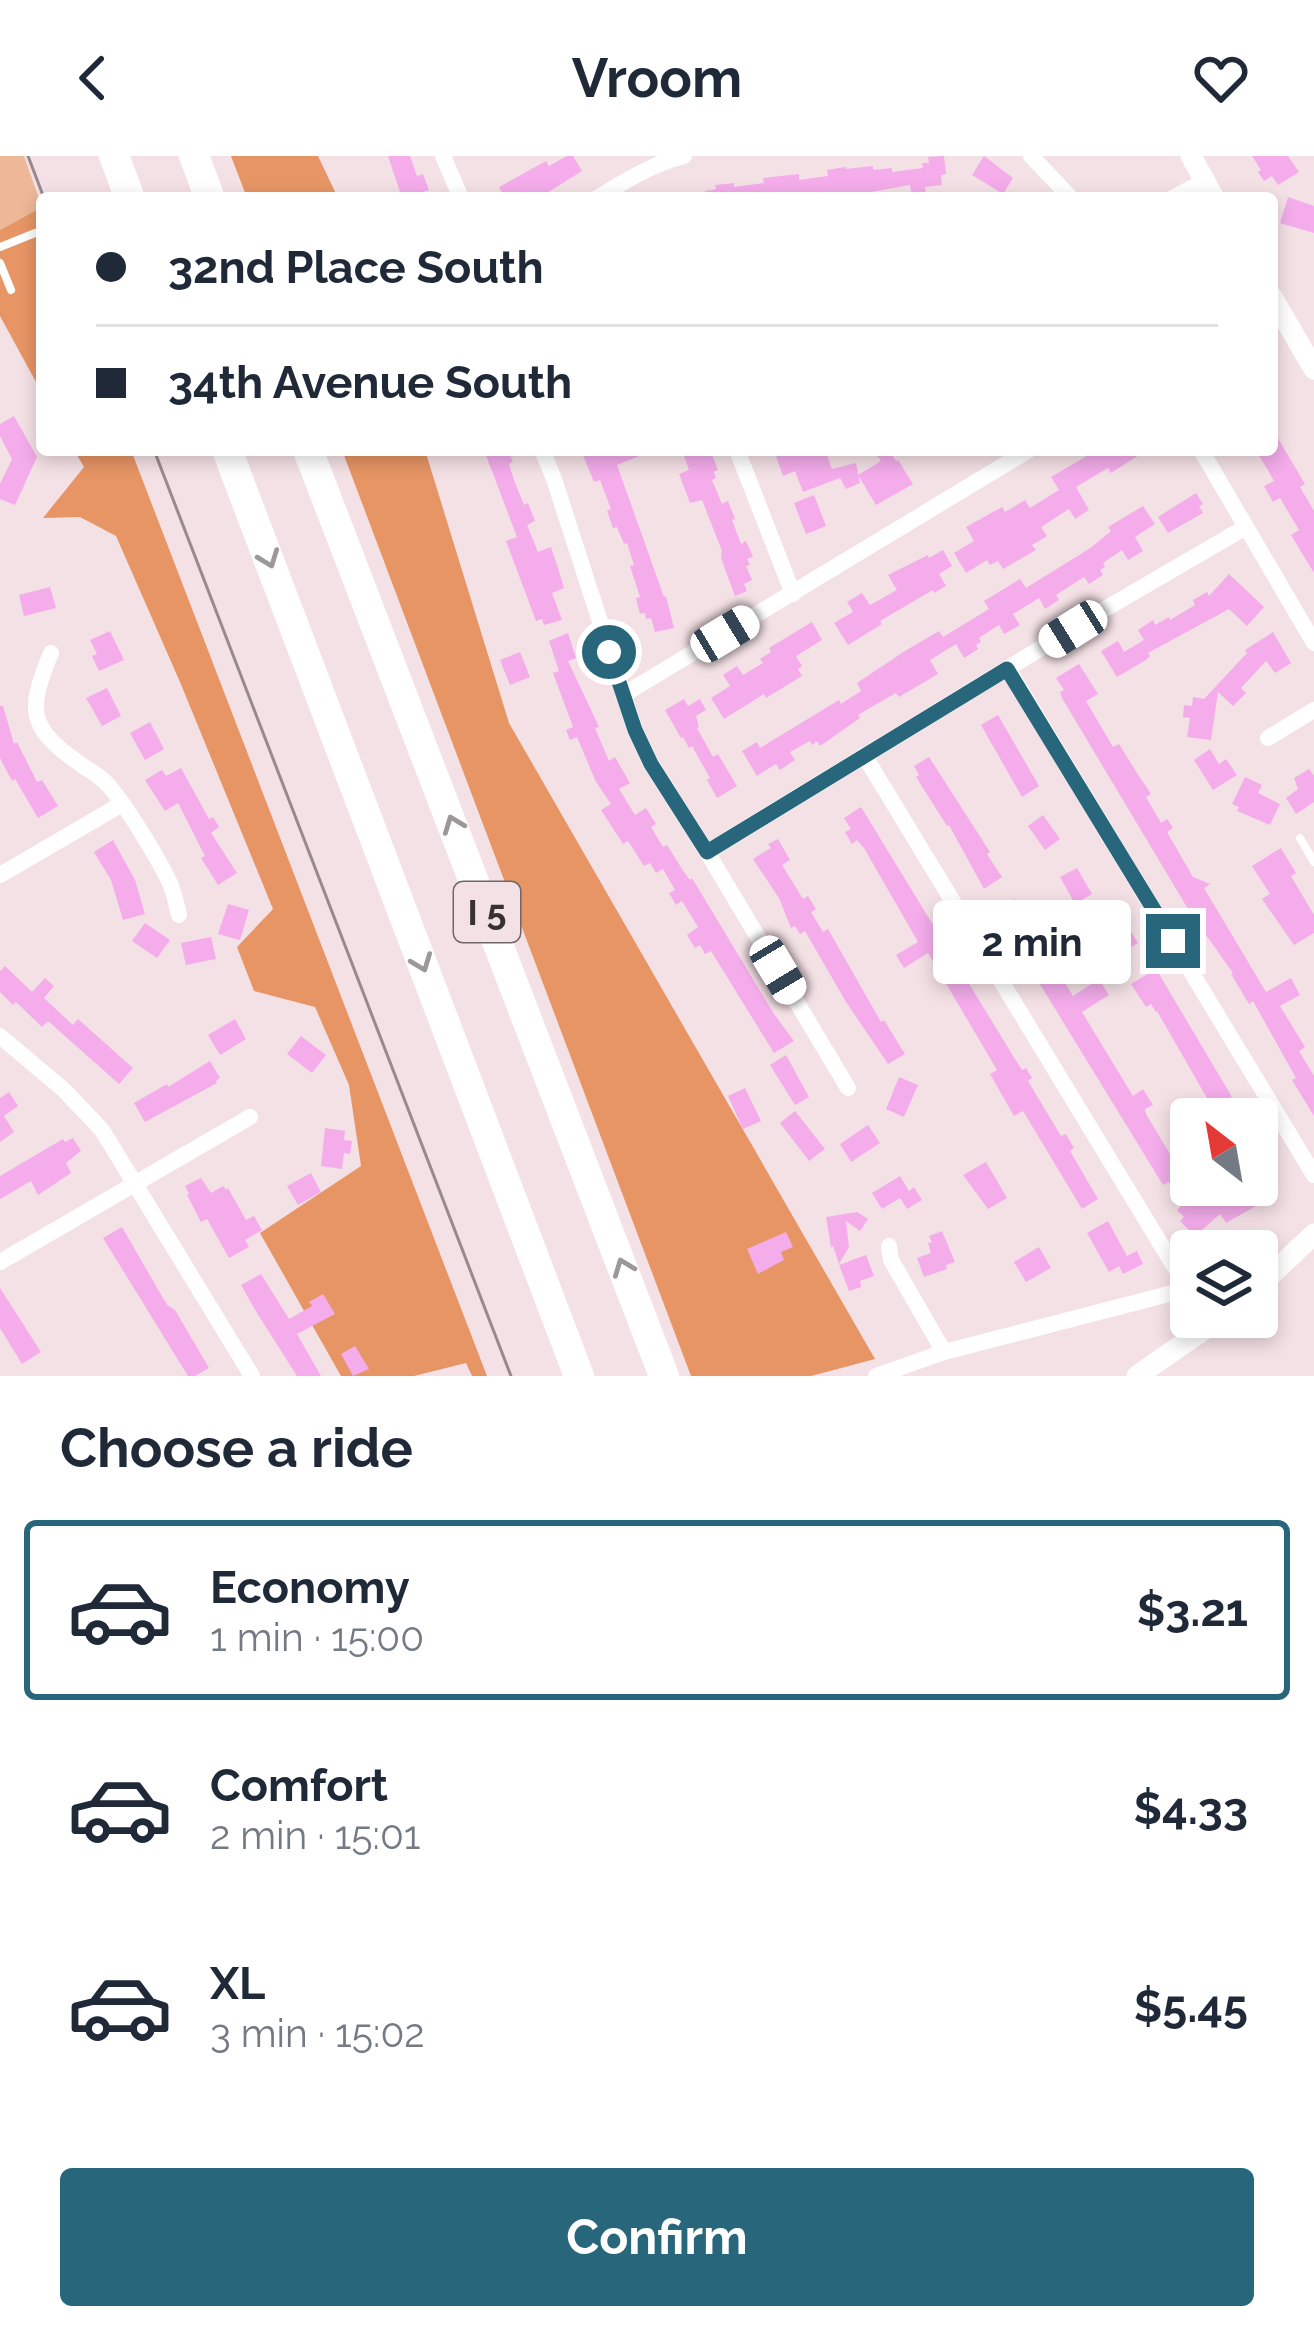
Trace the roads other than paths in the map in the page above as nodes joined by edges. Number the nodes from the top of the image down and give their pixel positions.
1 (114, 156) edge
2 (194, 156) edge
3 (443, 156) edge
4 (683, 156) edge
5 (1031, 156) edge
6 (1191, 156) edge
7 (1210, 190) edge
8 (128, 192) edge
9 (208, 192) edge
10 (458, 192) edge
11 (608, 192) edge
12 (1065, 192) edge
13 (35, 233) dead end
14 (0, 247) edge
15 (0, 263) edge
16 (11, 290) dead end
17 (1278, 307) edge
18 (1314, 369) edge
19 (229, 456) edge
20 (310, 456) edge
21 (544, 456) edge
22 (739, 456) edge
23 (1205, 456) edge
24 (1001, 458) edge
25 (1246, 527) junction
26 (793, 594) junction
27 (1314, 643) edge
28 (51, 653) dead end
29 (1007, 669) junction
30 (623, 695) junction
31 (1314, 710) edge
32 (1268, 738) dead end
33 (864, 755) junction
34 (122, 804) junction
35 (1300, 838) dead end
36 (707, 852) junction
37 (1314, 862) edge
38 (0, 874) edge
39 (179, 915) dead end
40 (0, 1036) edge
41 (848, 1088) dead end
42 (250, 1117) dead end
43 (1314, 1174) edge
44 (137, 1184) junction
45 (1314, 1234) edge
46 (889, 1246) dead end
47 (1170, 1260) edge
48 (0, 1262) edge
49 (1278, 1268) edge
50 (1170, 1296) edge
51 (1189, 1338) edge
52 (944, 1352) junction
53 (252, 1376) edge
54 (579, 1376) edge
55 (664, 1376) edge
56 (876, 1376) edge
57 (1138, 1376) edge

1 - 8 highway
2 - 9 highway
3 - 10 street
4 - 11 street
5 - 12 street
6 - 7 main road
13 - 14 lane
15 - 16 lane
17 - 18 main road
19 -> 54 highway, I 5
55 -> 20 highway, I 5
21 - 30 street
22 - 26 street
23 - 25 street
24 - 26 street
25 - 27 street
25 - 29 street
26 - 30 street
28 - 34 street
29 - 33 street
29 - 43 street
30 - 36 street
31 - 32 street
33 - 36 street
33 - 47 street
34 - 38 street
34 - 39 street
35 - 37 lane
36 - 41 street
40 - 44 street
42 - 44 street
44 - 48 street
44 - 53 street
45 - 49 main road
46 - 52 street
50 - 52 street
51 - 57 main road
52 - 56 street

